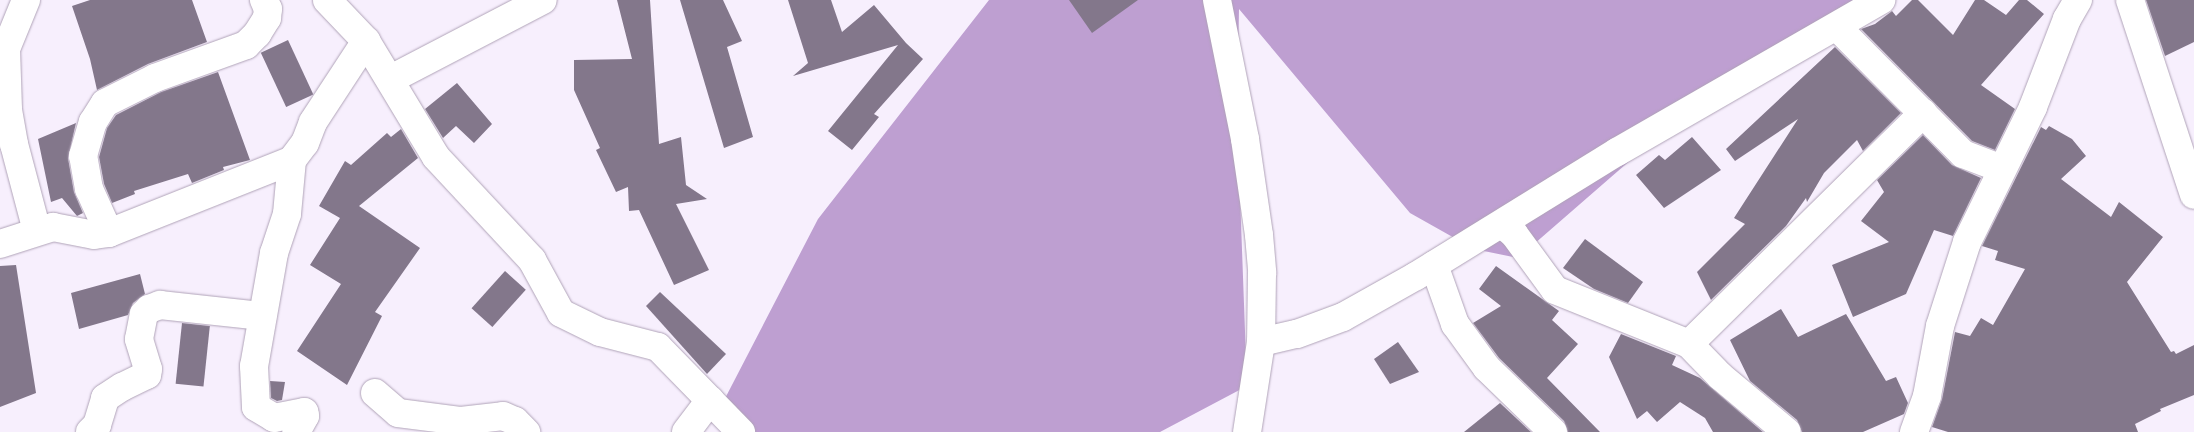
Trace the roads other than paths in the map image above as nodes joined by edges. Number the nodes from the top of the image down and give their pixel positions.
1 (26, 0) edge
2 (264, 0) edge
3 (327, 0) edge
4 (1217, 0) edge
5 (1882, 0) edge
6 (2078, 0) edge
7 (2130, 0) edge
8 (538, 1) edge
9 (1838, 27) junction
10 (366, 41) junction
11 (391, 79) junction
12 (1923, 112) junction
13 (292, 160) junction
14 (2002, 169) junction
15 (2194, 195) edge
16 (1502, 224) junction
17 (37, 231) junction
18 (109, 233) junction
19 (0, 244) edge
20 (1434, 265) junction
21 (262, 316) junction
22 (1260, 342) junction
23 (1689, 344) junction
24 (375, 393) dead end
25 (710, 400) junction
26 (90, 432) edge
27 (296, 432) edge
28 (526, 432) edge
29 (686, 432) edge
30 (741, 432) edge
31 (1247, 432) edge
32 (1553, 432) edge
33 (1787, 432) edge
34 (1914, 432) edge

1 - 17 street
2 - 18 street
3 - 10 street
4 - 22 street
5 - 9 street
6 - 14 street
7 - 15 street
8 - 11 street
9 - 12 street
9 - 16 street
10 - 11 street
10 - 13 street
11 - 25 street
12 - 14 street
12 - 23 street
13 - 18 street
13 - 21 street
14 - 34 street
16 - 20 street
16 - 23 street
17 - 18 street
17 - 19 street
20 - 22 street
20 - 32 street
21 - 26 street
21 - 27 street
22 - 31 street
23 - 33 street
24 - 28 street
25 - 29 street
25 - 30 street

